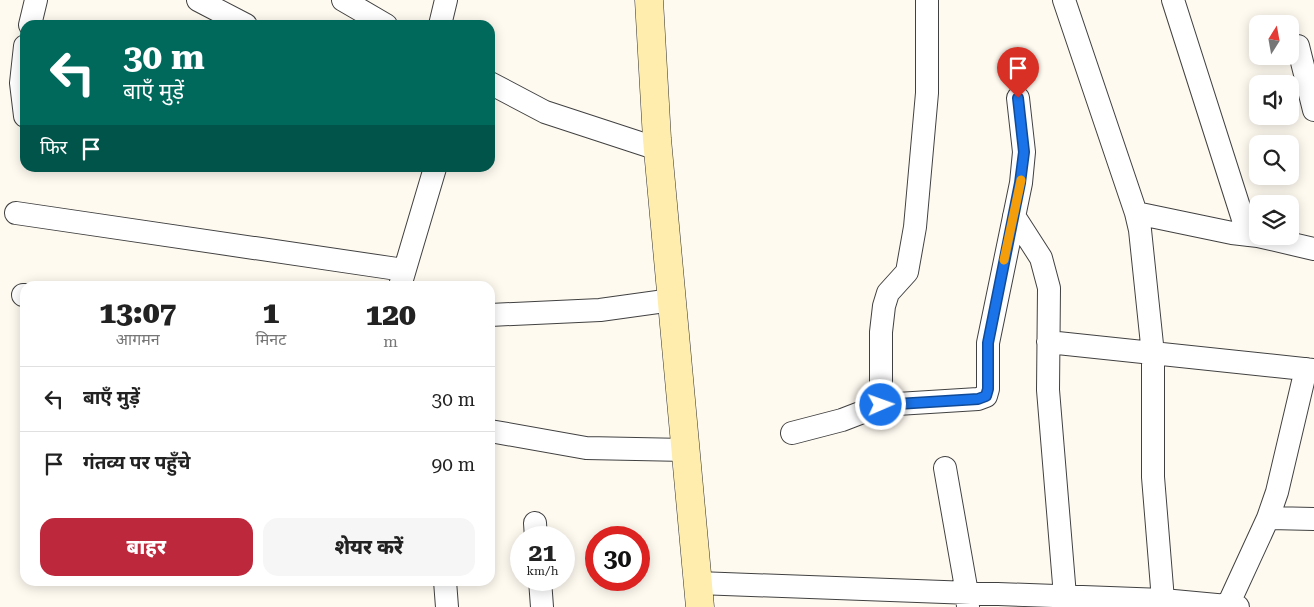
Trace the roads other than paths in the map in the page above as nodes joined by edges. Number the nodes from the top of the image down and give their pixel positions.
1 (36, 0) edge
2 (198, 0) edge
3 (446, 0) edge
4 (649, 0) edge
5 (927, 0) edge
6 (1064, 0) edge
7 (1173, 0) edge
8 (351, 11) edge
9 (31, 20) edge
10 (236, 20) edge
11 (374, 20) edge
12 (441, 20) edge
13 (1299, 50) edge
14 (495, 86) edge
15 (1018, 98) dead end
16 (1314, 110) edge
17 (658, 149) junction
18 (434, 172) edge
19 (16, 213) dead end
20 (1136, 213) junction
21 (1014, 216) junction
22 (1249, 219) edge
23 (1249, 235) edge
24 (1296, 245) edge
25 (1314, 249) edge
26 (402, 278) edge
27 (672, 300) junction
28 (495, 315) edge
29 (1048, 342) junction
30 (1153, 354) junction
31 (1310, 370) edge
32 (881, 405) junction
33 (495, 432) edge
34 (792, 433) dead end
35 (686, 450) junction
36 (945, 468) dead end
37 (1268, 518) junction
38 (1314, 520) edge
39 (445, 586) edge
40 (541, 591) edge
41 (699, 595) edge
42 (1065, 596) junction
43 (968, 600) edge
44 (1163, 600) junction
45 (1233, 606) edge
46 (447, 607) edge
47 (542, 607) edge

1 - 9 street
2 - 10 street
3 - 12 street
4 - 17 main road
5 - 32 street
6 - 20 street
7 - 22 street
8 - 11 street
13 - 16 street
14 - 17 street
15 - 21 street
17 - 27 main road
18 - 26 street
19 - 26 street
20 - 23 street
20 - 30 street
21 - 29 street
21 - 32 street
24 - 25 street
27 - 28 street
27 - 35 main road
29 - 30 street
29 - 42 street
30 - 31 street
30 - 44 street
31 - 37 street
32 - 34 street
33 - 35 street
35 - 41 main road
36 - 43 street
37 - 38 street
37 - 45 street
39 - 46 street
40 - 47 street
41 - 43 street
42 - 43 street
42 - 44 street
44 - 45 street

